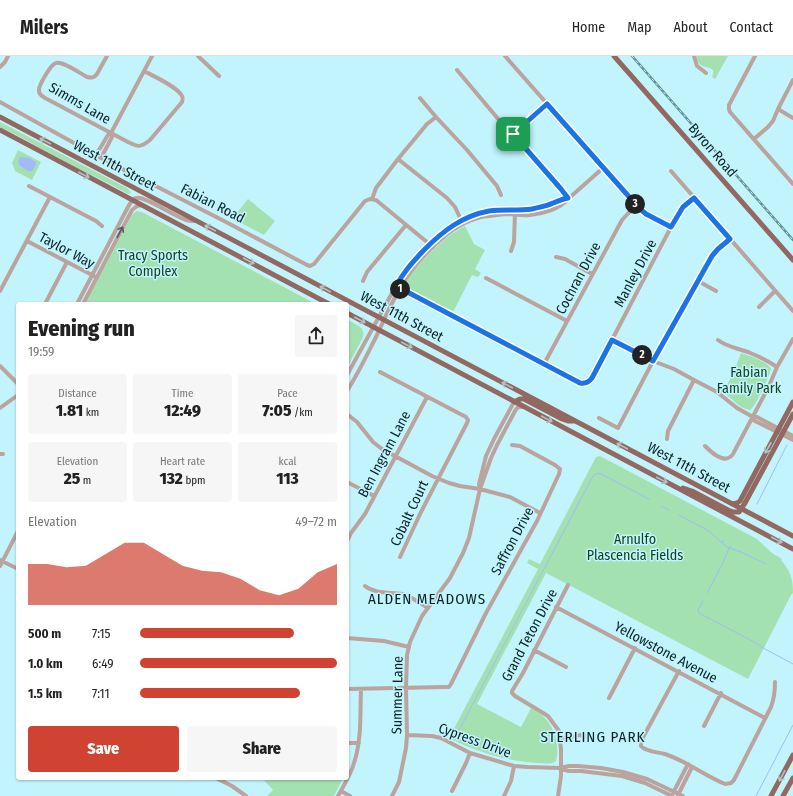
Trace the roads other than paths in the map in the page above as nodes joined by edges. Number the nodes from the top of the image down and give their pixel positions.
1 (8, 56) edge
2 (107, 56) edge
3 (152, 56) edge
4 (198, 56) edge
5 (505, 56) edge
6 (614, 56) edge
7 (694, 56) edge
8 (755, 56) edge
9 (0, 67) edge
10 (457, 70) dead end
11 (144, 71) junction
12 (706, 73) dead end
13 (219, 76) dead end
14 (793, 80) edge
15 (420, 98) dead end
16 (0, 102) edge
17 (547, 104) junction
18 (778, 109) junction
19 (436, 117) junction
20 (0, 118) edge
21 (793, 118) edge
22 (0, 130) edge
23 (111, 133) junction
24 (513, 134) junction
25 (754, 139) junction
26 (96, 155) junction
27 (101, 158) junction
28 (398, 159) junction
29 (603, 168) junction
30 (671, 172) dead end
31 (793, 184) edge
32 (29, 186) dead end
33 (501, 195) dead end
34 (50, 197) junction
35 (568, 198) junction
36 (694, 198) junction
37 (372, 199) junction
38 (132, 200) junction
39 (142, 205) junction
40 (636, 205) junction
41 (516, 210) junction
42 (515, 215) junction
43 (196, 221) junction
44 (462, 222) junction
45 (406, 225) junction
46 (102, 226) dead end
47 (671, 227) junction
48 (730, 239) junction
49 (27, 241) junction
50 (432, 245) junction
51 (511, 251) dead end
52 (556, 257) dead end
53 (793, 260) edge
54 (68, 262) junction
55 (592, 274) junction
56 (94, 276) junction
57 (486, 278) dead end
58 (363, 281) dead end
59 (698, 281) junction
60 (398, 287) junction
61 (0, 291) edge
62 (716, 291) dead end
63 (775, 291) junction
64 (46, 302) edge
65 (78, 302) edge
66 (84, 302) edge
67 (325, 302) edge
68 (759, 307) dead end
69 (793, 311) edge
70 (349, 314) edge
71 (381, 318) junction
72 (567, 321) junction
73 (373, 327) junction
74 (379, 330) junction
75 (793, 338) edge
76 (612, 340) junction
77 (718, 340) dead end
78 (653, 361) junction
79 (544, 364) junction
80 (0, 366) edge
81 (778, 367) junction
82 (349, 371) edge
83 (380, 372) dead end
84 (694, 380) junction
85 (16, 382) edge
86 (349, 388) edge
87 (16, 396) edge
88 (427, 397) junction
89 (514, 402) junction
90 (793, 402) edge
91 (524, 407) junction
92 (0, 408) edge
93 (793, 414) edge
94 (349, 416) edge
95 (753, 417) junction
96 (599, 418) dead end
97 (575, 421) junction
98 (780, 432) junction
99 (793, 436) edge
100 (667, 439) dead end
101 (793, 440) edge
102 (512, 445) dead end
103 (705, 446) dead end
104 (396, 456) junction
105 (438, 478) junction
106 (349, 483) edge
107 (678, 488) junction
108 (480, 489) junction
109 (374, 496) junction
110 (732, 504) junction
111 (742, 508) junction
112 (540, 513) junction
113 (16, 534) edge
114 (349, 536) edge
115 (793, 536) edge
116 (793, 549) edge
117 (400, 557) dead end
118 (1, 560) edge
119 (0, 566) edge
120 (16, 568) edge
121 (568, 585) dead end
122 (365, 586) dead end
123 (556, 606) junction
124 (428, 608) junction
125 (349, 638) edge
126 (409, 647) junction
127 (635, 648) junction
128 (534, 650) junction
129 (566, 667) dead end
130 (679, 671) junction
131 (775, 682) dead end
132 (406, 688) junction
133 (349, 689) edge
134 (361, 689) junction
135 (721, 694) junction
136 (609, 698) dead end
137 (765, 718) junction
138 (704, 726) dead end
139 (407, 735) junction
140 (587, 737) dead end
141 (561, 739) junction
142 (349, 743) edge
143 (359, 743) junction
144 (470, 753) junction
145 (793, 755) edge
146 (514, 766) junction
147 (690, 766) junction
148 (560, 768) junction
149 (349, 774) edge
150 (793, 778) edge
151 (220, 780) edge
152 (346, 780) edge
153 (452, 790) dead end
154 (341, 791) junction
155 (675, 795) edge
156 (246, 796) edge
157 (338, 796) edge
158 (350, 796) edge
159 (392, 796) edge
160 (504, 796) edge
161 (558, 796) edge
162 (771, 796) edge
163 (783, 796) edge

1 - 9 street
2 - 23 street, Simms Lane
3 - 11 street
4 - 13 street
5 - 17 street
6 - 53 main road, Byron Road
7 - 12 street
8 - 25 street
10 - 24 street
11 - 23 street
11 - 23 street, Simms Lane
14 - 18 street
15 - 19 street
16 - 26 street, Fabian Road
17 - 24 street
17 - 29 street
18 - 21 street
18 - 25 street
19 - 28 street
19 - 33 street
43 -> 20 main road, West 11th Street
22 -> 38 main road, West 11th Street
23 - 26 street
23 - 27 street
24 - 35 street
25 - 31 street
26 - 27 street, Fabian Road
27 - 37 street, Fabian Road
28 - 37 street
28 - 44 street
29 - 35 street
29 - 40 street
30 - 36 street
32 - 34 street
34 - 46 street
34 - 49 street
35 - 41 street
35 - 42 street
36 - 47 street, Manley Drive
36 - 48 street
37 - 45 street
38 - 39 main road, West 11th Street
38 - 43 street
38 - 56 street
56 -> 39 street
39 -> 67 main road, West 11th Street
40 - 47 street
40 - 55 street, Cochran Drive
41 - 42 street
41 - 44 street
42 - 44 street
42 - 51 street
71 -> 43 main road, West 11th Street
44 - 50 street
45 - 50 street
45 - 58 street
47 - 76 street, Manley Drive
48 - 59 street
48 - 63 street
49 - 54 street, Taylor Way
49 - 61 street
50 - 60 street
52 - 55 street
54 - 56 street, Taylor Way
54 - 64 street
55 - 72 street, Cochran Drive
56 - 65 street
56 - 66 street
57 - 72 street
59 - 62 street
59 - 78 street
60 - 71 street
60 - 79 street
63 - 68 street
63 - 69 street
70 -> 73 main road, West 11th Street
71 - 73 street
71 - 74 street
97 -> 71 main road, West 11th Street
72 - 79 street, Cochran Drive
73 - 74 main road, West 11th Street
73 - 82 street
74 - 86 street
74 -> 89 main road, West 11th Street
75 - 81 street
76 - 78 street
76 - 79 street, Manley Drive
77 - 81 street
78 - 84 street
78 - 96 street
80 - 85 street
81 - 95 street
83 - 88 street
84 - 95 street
84 - 100 street
87 - 92 street
88 - 104 street, Ben Ingram Lane
88 - 105 street, Cobalt Court
89 - 91 main road, West 11th Street
89 - 97 main road
89 - 108 street, Summer Lane
90 - 98 main road
91 -> 107 main road, West 11th Street
91 - 108 street, Summer Lane
93 - 98 main road
94 - 104 street
95 - 98 street
95 - 103 street
110 -> 97 main road, West 11th Street
98 - 99 street
98 - 101 street
98 -> 110 main road
98 - 111 main road
102 - 112 street, Saffron Drive
104 - 105 street
104 - 109 street, Ben Ingram Lane
105 - 108 street
105 - 117 street, Cobalt Court
106 - 109 street
107 - 111 main road
107 -> 116 main road, West 11th Street
108 - 112 street
108 - 124 street, Summer Lane
109 - 114 street, Ben Ingram Lane
110 - 111 main road, West 11th Street
111 - 115 main road, West 11th Street
112 - 132 street, Saffron Drive
113 - 118 street
118 - 119 street
118 - 120 street
121 - 123 street, Grand Teton Drive
122 - 124 street
123 - 127 street, Yellowstone Avenue
123 - 128 street, Grand Teton Drive
124 - 126 street, Summer Lane
125 - 126 street
126 - 132 street, Summer Lane
127 - 130 street, Yellowstone Avenue
127 - 136 street
128 - 129 street
128 - 141 street, Grand Teton Drive
130 - 135 street, Yellowstone Avenue
130 - 147 street
131 - 137 street
132 - 134 street
132 - 139 street, Summer Lane
133 - 134 street
134 - 143 street
135 - 137 street, Yellowstone Avenue
135 - 138 street
137 - 147 street
139 - 144 street, Cypress Drive
139 - 159 street, Summer Lane
140 - 141 street
141 - 148 street
142 - 143 street
143 - 149 street
144 - 146 street, Cypress Drive
144 - 153 street
145 -> 162 main road
146 - 148 street, Cypress Drive
146 - 160 street
147 - 155 street
148 - 155 street, Cypress Drive
148 - 161 street
150 - 163 main road
151 - 156 street
152 - 154 street
154 - 157 street
154 - 158 street

